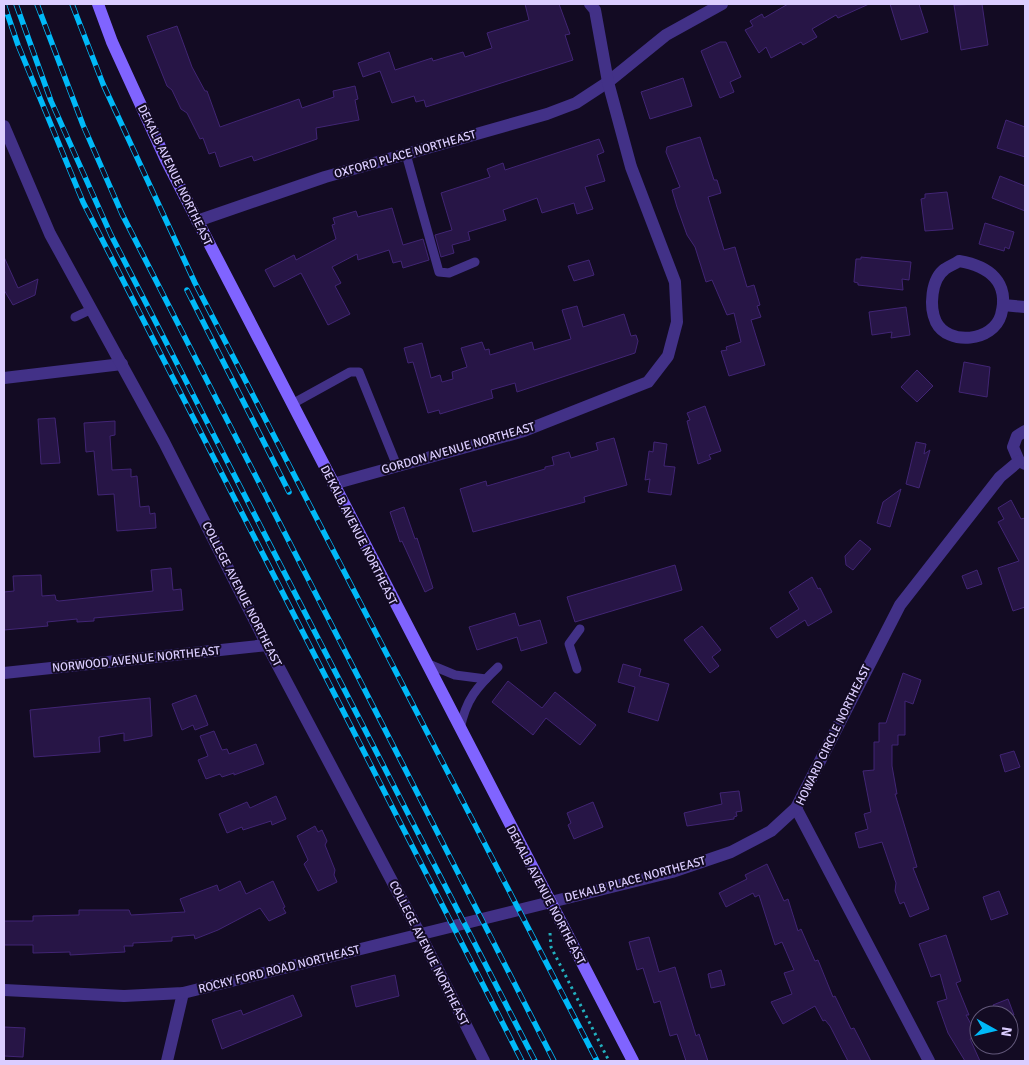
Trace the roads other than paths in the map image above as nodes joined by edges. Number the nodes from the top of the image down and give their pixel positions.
1 (98, 4) edge
2 (590, 4) edge
3 (722, 4) edge
4 (608, 82) junction
5 (4, 126) edge
6 (406, 154) junction
7 (197, 221) junction
8 (475, 262) dead end
9 (1003, 305) junction
10 (1025, 307) edge
11 (90, 310) junction
12 (75, 318) dead end
13 (122, 364) junction
14 (4, 378) edge
15 (292, 404) junction
16 (1025, 430) edge
17 (1013, 447) junction
18 (1022, 462) edge
19 (397, 466) junction
20 (1000, 477) junction
21 (333, 484) junction
22 (580, 629) dead end
23 (267, 645) junction
24 (424, 662) junction
25 (498, 666) dead end
26 (577, 669) dead end
27 (4, 673) edge
28 (486, 679) junction
29 (460, 729) junction
30 (796, 808) junction
31 (550, 902) junction
32 (420, 934) junction
33 (4, 990) edge
34 (183, 992) junction
35 (167, 1061) edge
36 (484, 1061) edge
37 (633, 1061) edge
38 (929, 1061) edge

1 - 7 main road, DEKALB AVENUE NORTHEAST
2 - 4 street, GORDON AVENUE NORTHEAST
3 - 4 street, OXFORD PLACE NORTHEAST
4 - 6 street, OXFORD PLACE NORTHEAST
4 - 19 street, GORDON AVENUE NORTHEAST
5 - 11 street, COLLEGE AVENUE NORTHEAST
6 - 7 street, OXFORD PLACE NORTHEAST
6 - 8 lane
7 - 15 main road, DEKALB AVENUE NORTHEAST
9 - 9 street
9 - 10 street
11 - 12 lane
11 - 13 street, COLLEGE AVENUE NORTHEAST
13 - 14 street
13 - 23 street, COLLEGE AVENUE NORTHEAST
15 - 19 lane
15 - 21 main road, DEKALB AVENUE NORTHEAST
16 - 17 street, HOWARD CIRCLE NORTHEAST
17 - 18 street
17 - 20 street, HOWARD CIRCLE NORTHEAST
18 - 20 street, HOWARD CIRCLE NORTHEAST
19 - 21 street, GORDON AVENUE NORTHEAST
20 - 30 street, HOWARD CIRCLE NORTHEAST
21 - 24 main road, DEKALB AVENUE NORTHEAST
22 - 26 lane
23 - 27 street, NORWOOD AVENUE NORTHEAST
23 - 32 street, COLLEGE AVENUE NORTHEAST
24 - 28 lane
24 - 29 main road, DEKALB AVENUE NORTHEAST
25 - 28 lane
28 - 29 lane
29 - 31 main road, DEKALB AVENUE NORTHEAST
30 - 31 street, DEKALB PLACE NORTHEAST
30 - 38 street, HOWARD CIRCLE NORTHEAST
31 - 32 street, ROCKY FORD ROAD NORTHEAST
31 - 37 main road, DEKALB AVENUE NORTHEAST
32 - 34 street, ROCKY FORD ROAD NORTHEAST
32 - 36 street, COLLEGE AVENUE NORTHEAST
33 - 34 street, ROCKY FORD ROAD NORTHEAST
34 - 35 street

